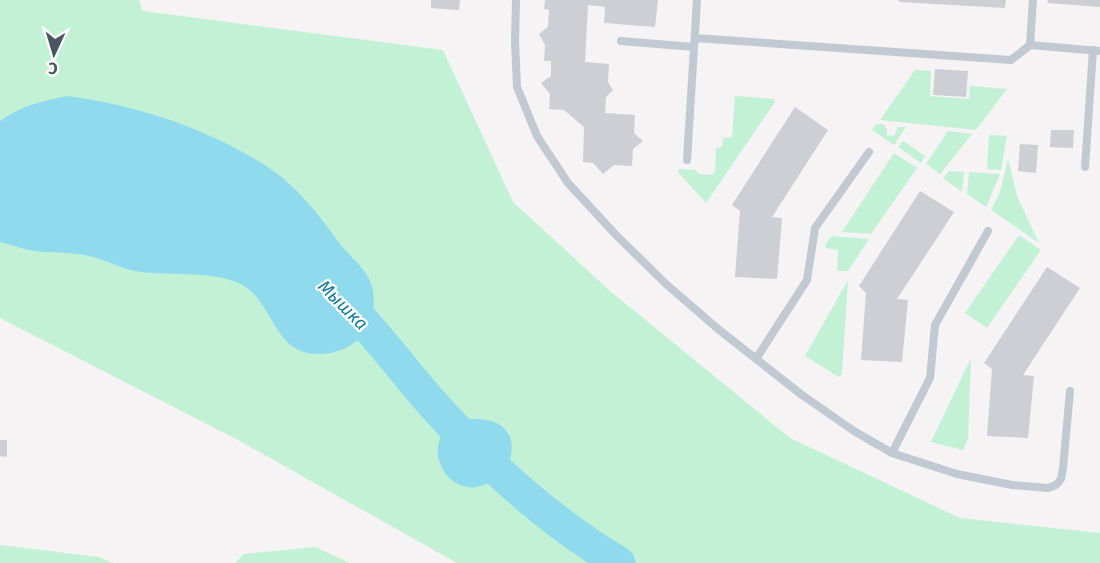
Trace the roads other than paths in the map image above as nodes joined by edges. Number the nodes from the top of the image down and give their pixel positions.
1 (516, 0) edge
2 (697, 0) edge
3 (1033, 0) edge
4 (621, 41) dead end
5 (695, 42) junction
6 (1030, 45) junction
7 (1096, 50) edge
8 (869, 153) dead end
9 (687, 160) dead end
10 (1085, 167) dead end
11 (988, 231) dead end
12 (756, 359) junction
13 (1070, 391) dead end
14 (892, 453) junction

1 - 12 lane
2 - 5 lane
3 - 6 lane
4 - 5 lane
5 - 6 lane
5 - 9 lane
6 - 7 lane
7 - 10 lane
8 - 12 lane
11 - 14 lane
12 - 14 lane
13 - 14 lane

